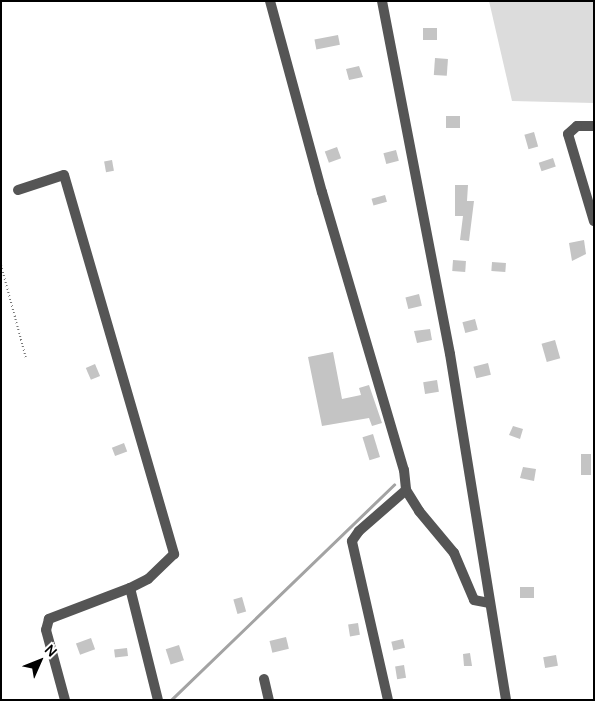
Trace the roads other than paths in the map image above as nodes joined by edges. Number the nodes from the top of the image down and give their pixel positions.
1 (270, 1) edge
2 (382, 1) edge
3 (594, 126) edge
4 (18, 190) dead end
5 (594, 221) edge
6 (406, 490) junction
7 (130, 588) junction
8 (490, 603) junction
9 (264, 679) dead end
10 (65, 700) edge
11 (158, 700) edge
12 (269, 700) edge
13 (388, 700) edge
14 (506, 700) edge

1 - 6 street
2 - 8 street
3 - 5 street
4 - 7 street
6 - 8 street
6 - 13 street
7 - 10 street
7 - 11 street
8 - 14 street
9 - 12 street

